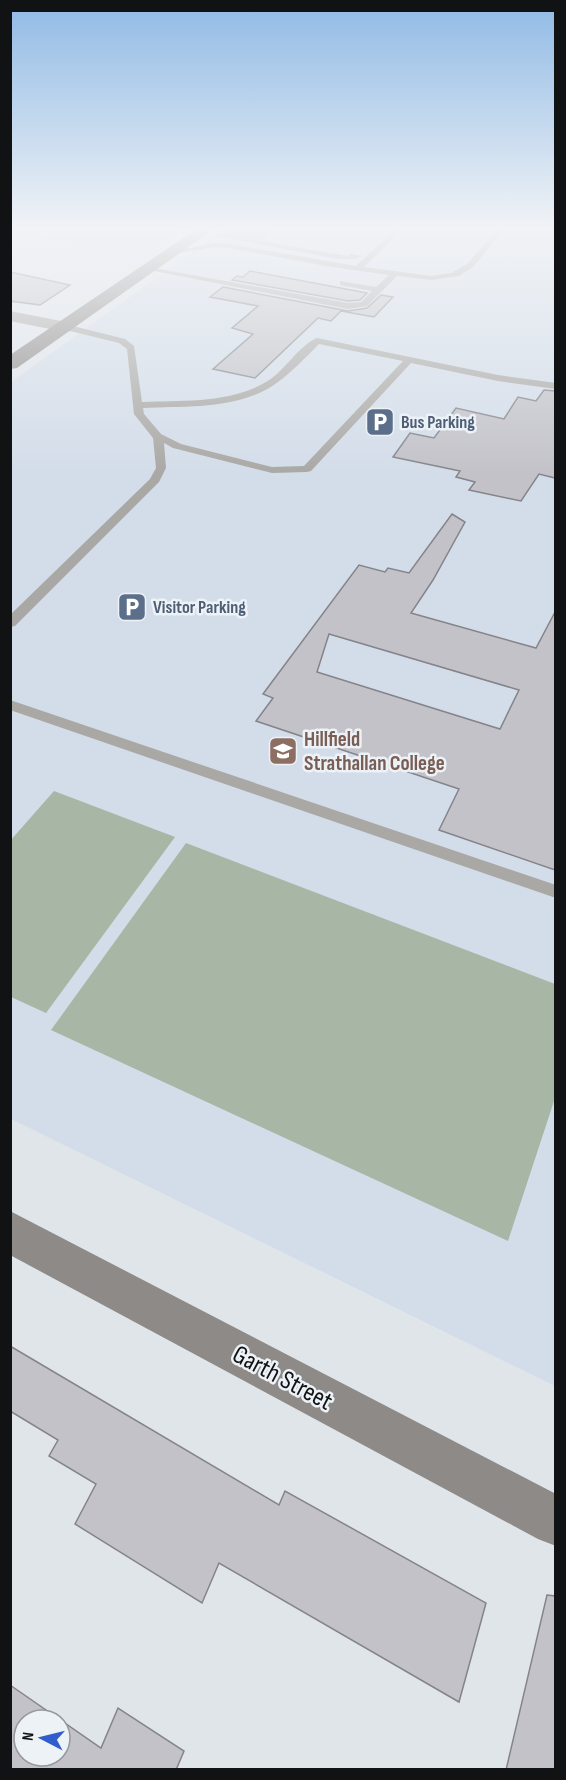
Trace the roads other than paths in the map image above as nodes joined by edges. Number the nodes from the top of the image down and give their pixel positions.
1 (91, 309) edge
2 (10, 316) edge
3 (65, 327) junction
4 (410, 358) junction
5 (10, 364) edge
6 (555, 386) edge
7 (137, 405) junction
8 (158, 437) junction
9 (10, 623) edge
10 (10, 705) edge
11 (555, 892) edge
12 (10, 1232) edge
13 (555, 1521) edge

1 - 3 main road
2 - 3 street
3 - 5 main road
3 - 7 lane
4 - 6 lane
4 - 7 lane
4 - 8 lane
7 - 8 lane
8 - 9 lane
10 - 11 lane
12 - 13 main road, Garth Street

